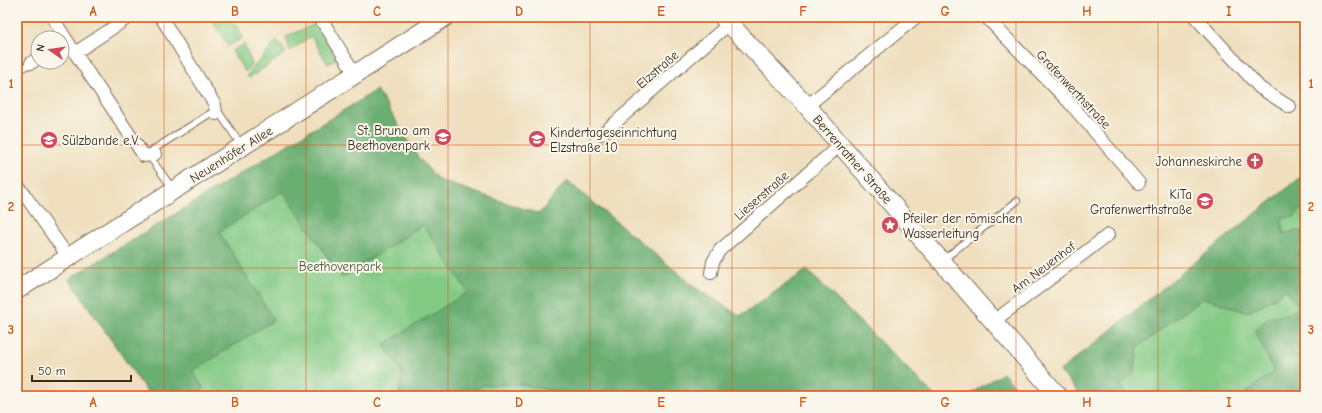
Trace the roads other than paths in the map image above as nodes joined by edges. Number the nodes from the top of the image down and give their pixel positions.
1 (52, 17) edge
2 (129, 17) edge
3 (161, 17) edge
4 (320, 17) edge
5 (445, 17) edge
6 (916, 17) edge
7 (988, 17) edge
8 (1195, 17) edge
9 (726, 20) edge
10 (58, 30) edge
11 (70, 48) edge
12 (75, 53) junction
13 (30, 64) edge
14 (17, 72) edge
15 (355, 74) junction
16 (807, 106) junction
17 (1290, 107) dead end
18 (216, 113) junction
19 (602, 134) dead end
20 (840, 145) junction
21 (242, 147) junction
22 (153, 155) junction
23 (1139, 183) dead end
24 (17, 184) edge
25 (174, 190) junction
26 (1017, 201) dead end
27 (1108, 235) dead end
28 (69, 258) junction
29 (942, 262) junction
30 (711, 273) dead end
31 (17, 290) edge
32 (994, 321) junction
33 (1058, 396) edge

1 - 10 street
2 - 12 street
3 - 18 street
4 - 15 street
5 - 15 street, Neuenhöfer Allee
6 - 16 street
7 - 23 street, Grafenwerthstraße
8 - 17 street
9 - 16 street, Berrenrather Straße
9 - 19 street, Elzstraße
11 - 12 street
12 - 22 street
13 - 14 lane
15 - 21 street, Neuenhöfer Allee
16 - 20 street, Berrenrather Straße
18 - 21 lane
18 - 22 lane
20 - 29 street, Berrenrather Straße
20 - 30 street, Lieserstraße
21 - 25 street, Neuenhöfer Allee
22 - 25 lane
24 - 28 street
25 - 28 street, Neuenhöfer Allee
26 - 29 lane
27 - 32 street, Am Neuenhof
28 - 31 street, Neuenhöfer Allee
29 - 32 street, Berrenrather Straße
32 - 33 street, Berrenrather Straße

